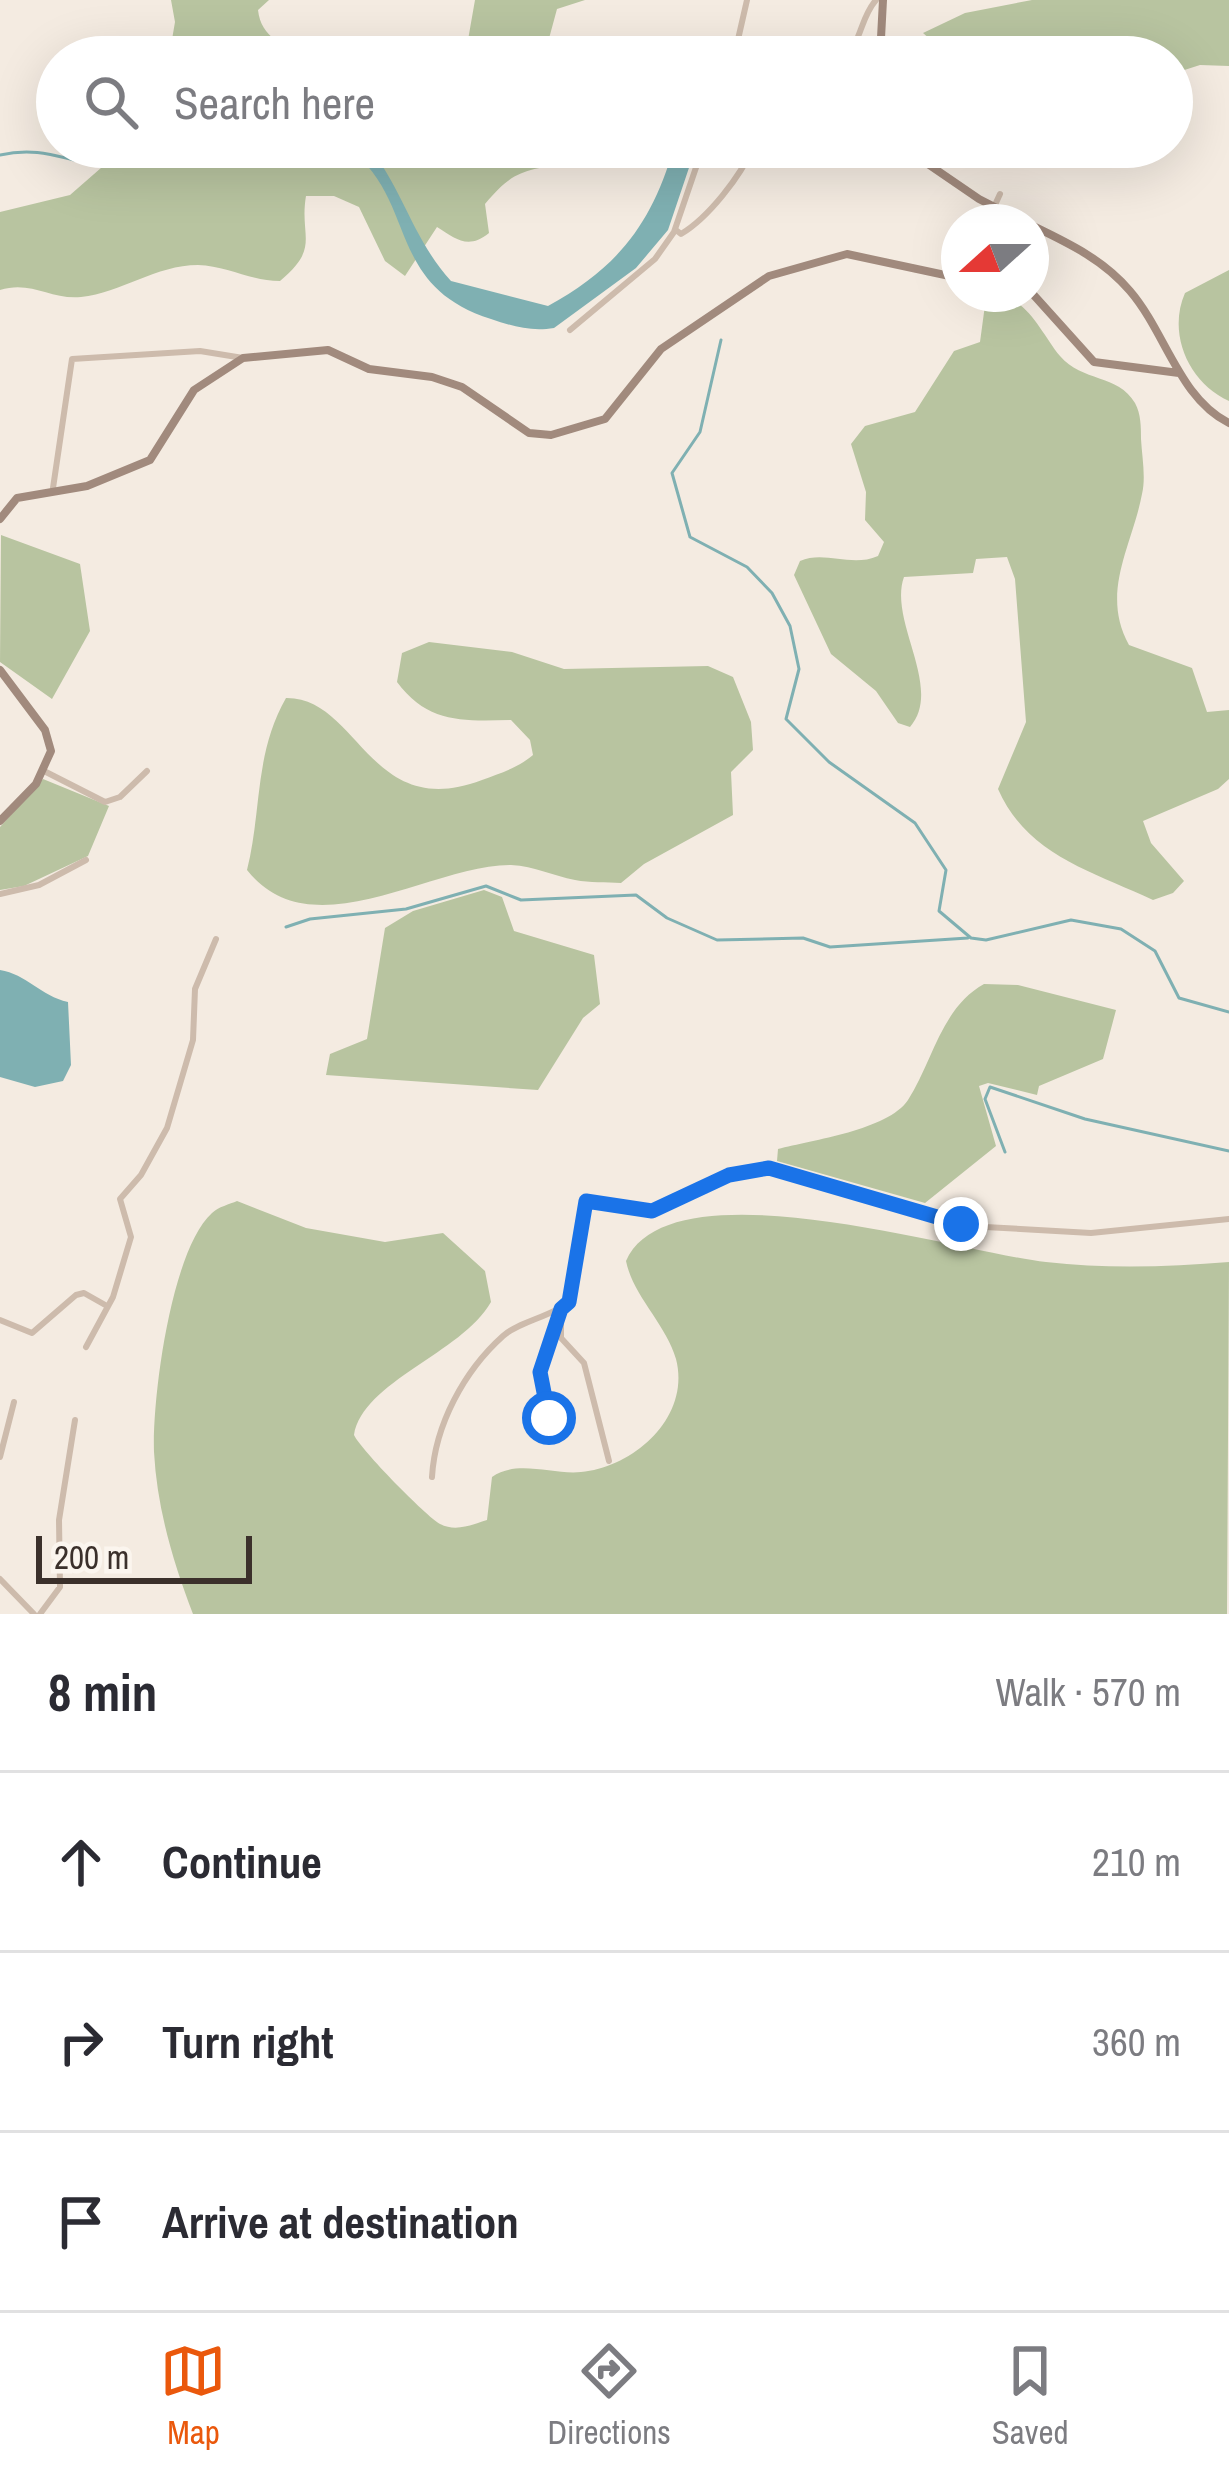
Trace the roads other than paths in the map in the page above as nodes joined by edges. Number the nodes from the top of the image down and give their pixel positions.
1 (747, 0) edge
2 (880, 0) edge
3 (739, 36) edge
4 (858, 36) edge
5 (880, 36) edge
6 (696, 168) edge
7 (744, 168) edge
8 (934, 168) edge
9 (1000, 194) dead end
10 (988, 204) edge
11 (996, 204) edge
12 (675, 229) junction
13 (1049, 235) edge
14 (941, 274) edge
15 (1049, 312) edge
16 (571, 330) dead end
17 (243, 358) junction
18 (1181, 373) junction
19 (1229, 423) edge
20 (52, 488) junction
21 (0, 519) edge
22 (0, 670) edge
23 (44, 771) junction
24 (147, 771) dead end
25 (0, 820) edge
26 (86, 860) dead end
27 (0, 894) edge
28 (216, 939) dead end
29 (1229, 1219) edge
30 (108, 1306) junction
31 (561, 1309) junction
32 (0, 1321) edge
33 (560, 1325) junction
34 (86, 1346) dead end
35 (14, 1402) dead end
36 (75, 1420) dead end
37 (546, 1442) dead end
38 (0, 1457) edge
39 (609, 1461) dead end
40 (432, 1477) dead end
41 (0, 1579) edge
42 (37, 1614) edge

1 - 3 street
2 - 4 street
2 - 5 street
6 - 12 street
7 - 12 street
8 - 10 street
9 - 11 street
12 - 16 street
13 - 18 street
14 - 17 street
15 - 18 street
17 - 20 street
17 - 20 street
18 - 19 street
20 - 21 street
22 - 23 street
23 - 24 street
23 - 25 street
26 - 27 street
28 - 30 street
29 - 31 street
30 - 32 street
30 - 34 street
31 - 33 street
31 - 40 street
33 - 37 street
33 - 39 street
35 - 38 street
36 - 42 street
41 - 42 street

